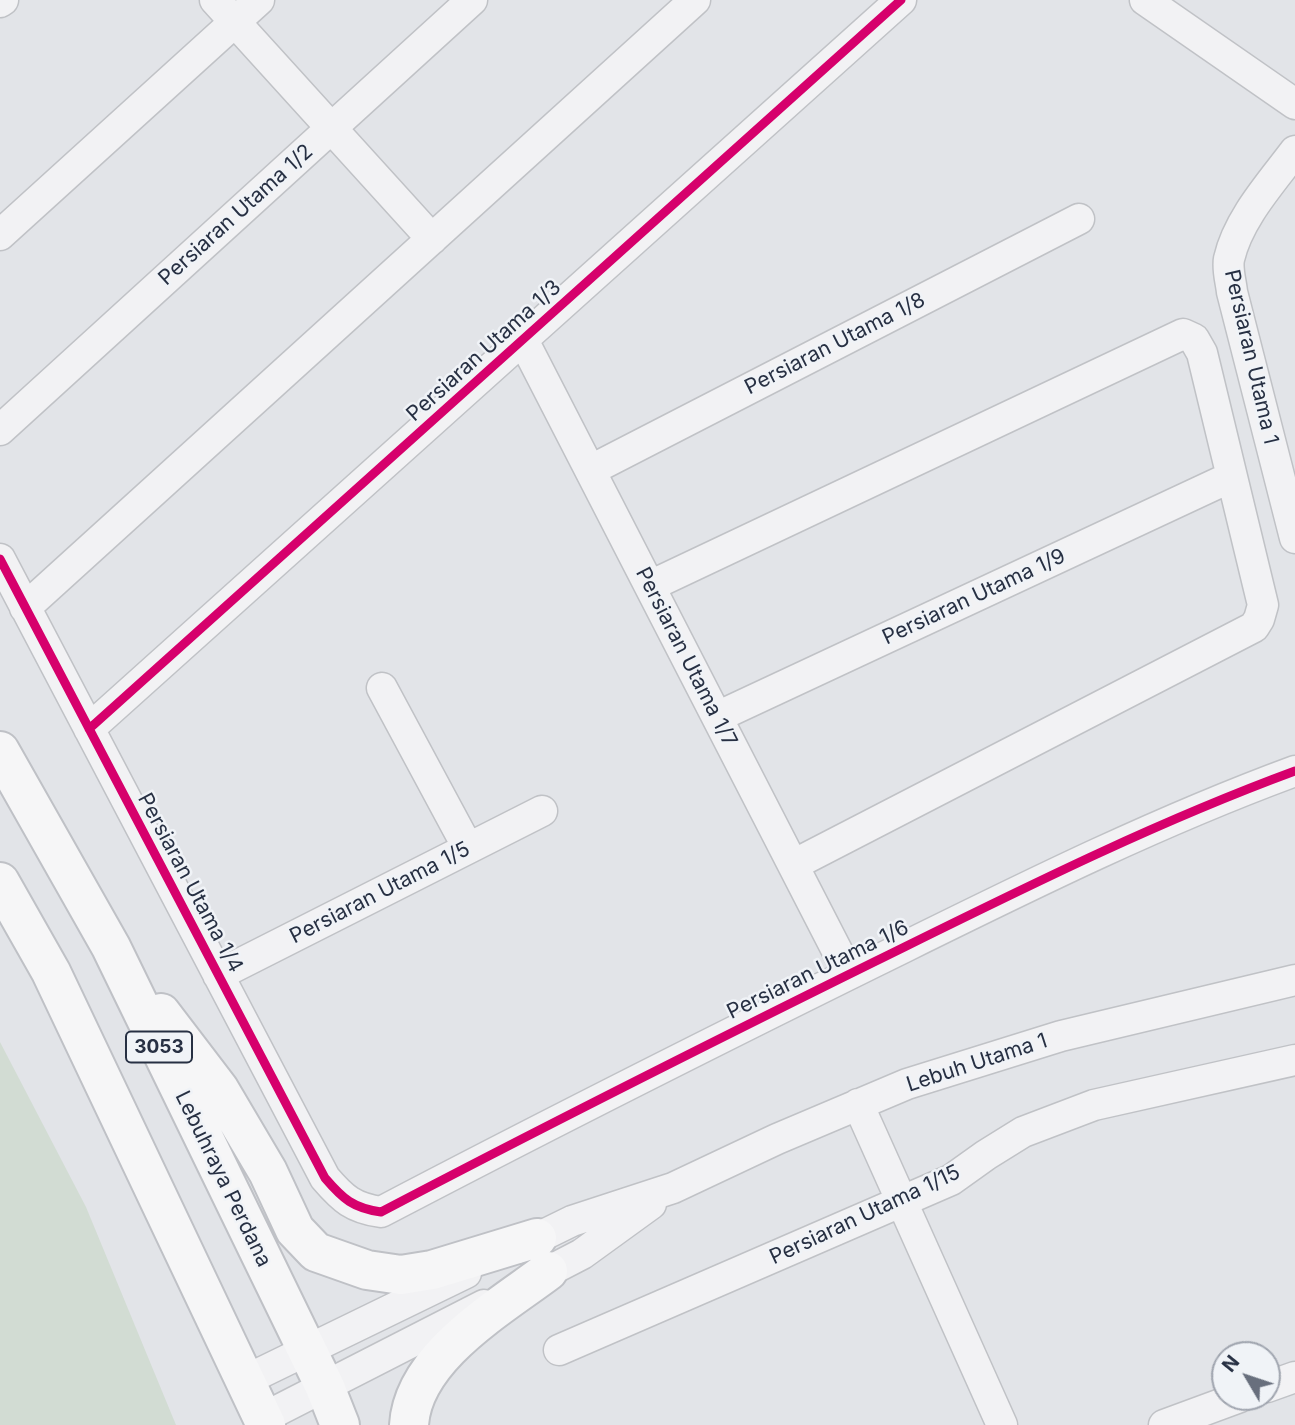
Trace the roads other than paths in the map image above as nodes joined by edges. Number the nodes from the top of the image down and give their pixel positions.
1 (258, 0) edge
2 (472, 0) edge
3 (695, 0) edge
4 (901, 0) edge
5 (1145, 0) edge
6 (225, 11) edge
7 (1295, 104) edge
8 (332, 128) junction
9 (1295, 151) edge
10 (1079, 219) dead end
11 (0, 235) edge
12 (432, 239) junction
13 (523, 340) junction
14 (0, 430) edge
15 (591, 470) junction
16 (1231, 477) junction
17 (1295, 538) edge
18 (0, 559) edge
19 (650, 586) junction
20 (25, 608) junction
21 (382, 688) dead end
22 (718, 717) junction
23 (89, 729) junction
24 (0, 751) edge
25 (1295, 771) edge
26 (542, 811) dead end
27 (468, 848) junction
28 (793, 865) junction
29 (0, 882) edge
30 (111, 947) junction
31 (849, 974) junction
32 (218, 975) junction
33 (1295, 980) edge
34 (1295, 1060) edge
35 (858, 1104) junction
36 (902, 1202) junction
37 (364, 1210) joint
38 (542, 1254) junction
39 (559, 1350) dead end
40 (306, 1351) junction
41 (246, 1380) junction
42 (325, 1387) junction
43 (1211, 1408) edge
44 (265, 1422) edge
45 (340, 1425) edge
46 (409, 1425) edge
47 (1002, 1425) edge
48 (1164, 1425) edge

1 - 6 street
2 - 8 street, Persiaran Utama 1/2
3 - 12 street
4 - 13 street, Persiaran Utama 1/3
5 - 7 street
6 - 8 street
6 - 11 street
8 - 12 street
8 - 14 street, Persiaran Utama 1/2
9 - 17 street, Persiaran Utama 1
10 - 15 street, Persiaran Utama 1/8
12 - 20 street
13 - 15 street, Persiaran Utama 1/7
13 - 23 street, Persiaran Utama 1/3
15 - 19 street, Persiaran Utama 1/7
16 - 19 street
16 - 22 street, Persiaran Utama 1/9
16 - 28 street
18 - 20 street, Persiaran Utama 1/4
19 - 22 street, Persiaran Utama 1/7
20 - 23 street, Persiaran Utama 1/4
21 - 27 street
22 - 28 street, Persiaran Utama 1/7
23 - 32 street, Persiaran Utama 1/4
24 - 30 main road, Lebuhraya Perdana / 3053
25 - 31 street, Persiaran Utama 1/6
26 - 27 street, Persiaran Utama 1/5
27 - 32 street, Persiaran Utama 1/5
28 - 31 street, Persiaran Utama 1/7
29 - 41 main road, 3053
30 - 38 main road
30 - 40 main road, Lebuhraya Perdana / 3053
31 - 37 street, Persiaran Utama 1/6
32 - 37 street, Persiaran Utama 1/4
33 - 35 street, Lebuh Utama 1
34 - 36 street, Persiaran Utama 1/15
35 - 36 street
35 - 38 street, Lebuh Utama 1
36 - 39 street, Persiaran Utama 1/15
36 - 47 street
38 - 40 street
38 - 42 street
38 - 46 main road
40 - 41 street
40 - 42 main road, Lebuhraya Perdana / 3053
41 - 44 main road, 3053
42 - 44 street
42 - 45 main road, Lebuhraya Perdana / 3053
43 - 48 street

